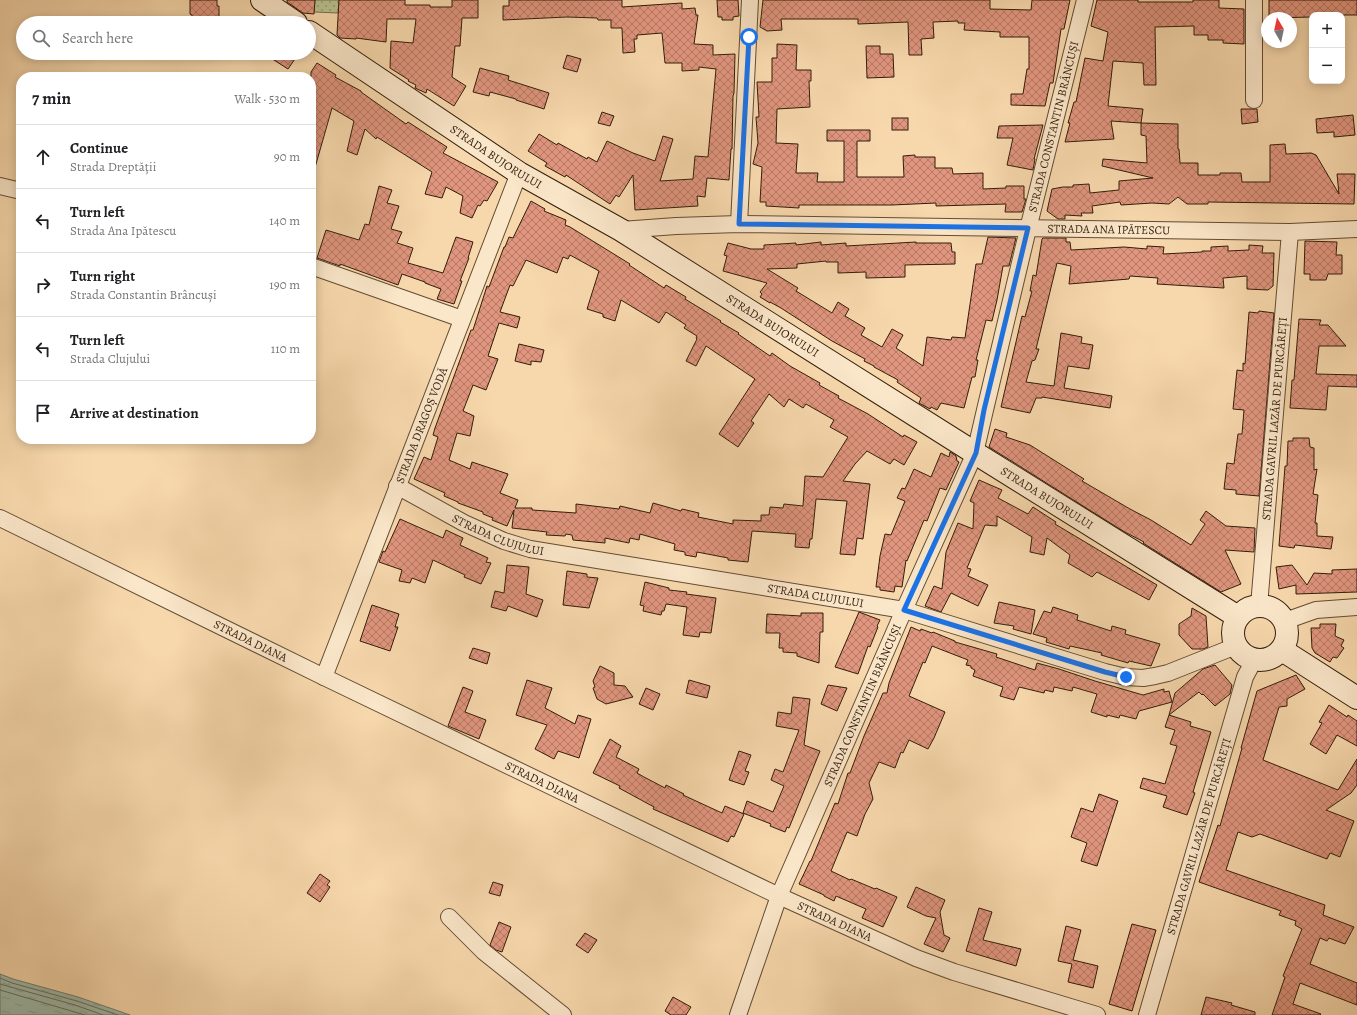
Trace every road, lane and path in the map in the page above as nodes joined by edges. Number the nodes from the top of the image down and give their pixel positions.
1 (262, 0) edge
2 (750, 0) edge
3 (1085, 0) edge
4 (1254, 0) edge
5 (286, 16) edge
6 (316, 37) edge
7 (1254, 100) dead end
8 (519, 173) junction
9 (0, 186) edge
10 (16, 190) edge
11 (739, 224) junction
12 (1028, 228) junction
13 (1357, 229) edge
14 (621, 230) junction
15 (1290, 232) junction
16 (316, 268) edge
17 (462, 319) junction
18 (976, 453) junction
19 (397, 486) junction
20 (0, 518) edge
21 (1259, 606) junction
22 (1357, 607) edge
23 (904, 610) junction
24 (1238, 616) junction
25 (1285, 621) junction
26 (1236, 646) junction
27 (1282, 650) junction
28 (1254, 660) junction
29 (324, 677) junction
30 (1357, 698) edge
31 (779, 896) junction
32 (449, 917) dead end
33 (563, 1015) edge
34 (738, 1015) edge
35 (1097, 1015) edge
36 (1147, 1015) edge

1 - 5 street
2 - 11 street
3 - 12 street, STRADA CONSTANTIN BRÂNCUȘI
4 - 7 street
6 - 8 street, STRADA BUJORULUI
8 - 14 street, STRADA BUJORULUI
8 - 17 street, STRADA DRAGOȘ VODĂ
9 - 10 street
11 - 12 street, STRADA ANA IPĂTESCU
11 - 14 street, STRADA ANA IPĂTESCU
12 - 15 street, STRADA ANA IPĂTESCU
12 - 18 street, STRADA CONSTANTIN BRÂNCUȘI
13 - 15 street, STRADA ANA IPĂTESCU
14 - 18 street, STRADA BUJORULUI
15 - 21 street, STRADA GAVRIL LAZĂR DE PURCĂREȚI
16 - 17 street
17 - 19 street, STRADA DRAGOȘ VODĂ
18 - 23 street, STRADA CONSTANTIN BRÂNCUȘI
18 - 24 street, STRADA BUJORULUI
19 - 23 street, STRADA CLUJULUI
19 - 29 street, STRADA DRAGOȘ VODĂ
20 - 29 street, STRADA DIANA
21 - 24 street
21 - 25 street
22 - 25 street
23 - 26 street, STRADA CLUJULUI
23 - 31 street, STRADA CONSTANTIN BRÂNCUȘI
24 - 26 street
25 - 27 street
26 - 28 street
27 - 28 street
27 - 30 street
28 - 36 street, STRADA GAVRIL LAZĂR DE PURCĂREȚI
29 - 31 street, STRADA DIANA
31 - 34 street, STRADA CONSTANTIN BRÂNCUȘI
31 - 35 street, STRADA DIANA
32 - 33 street

